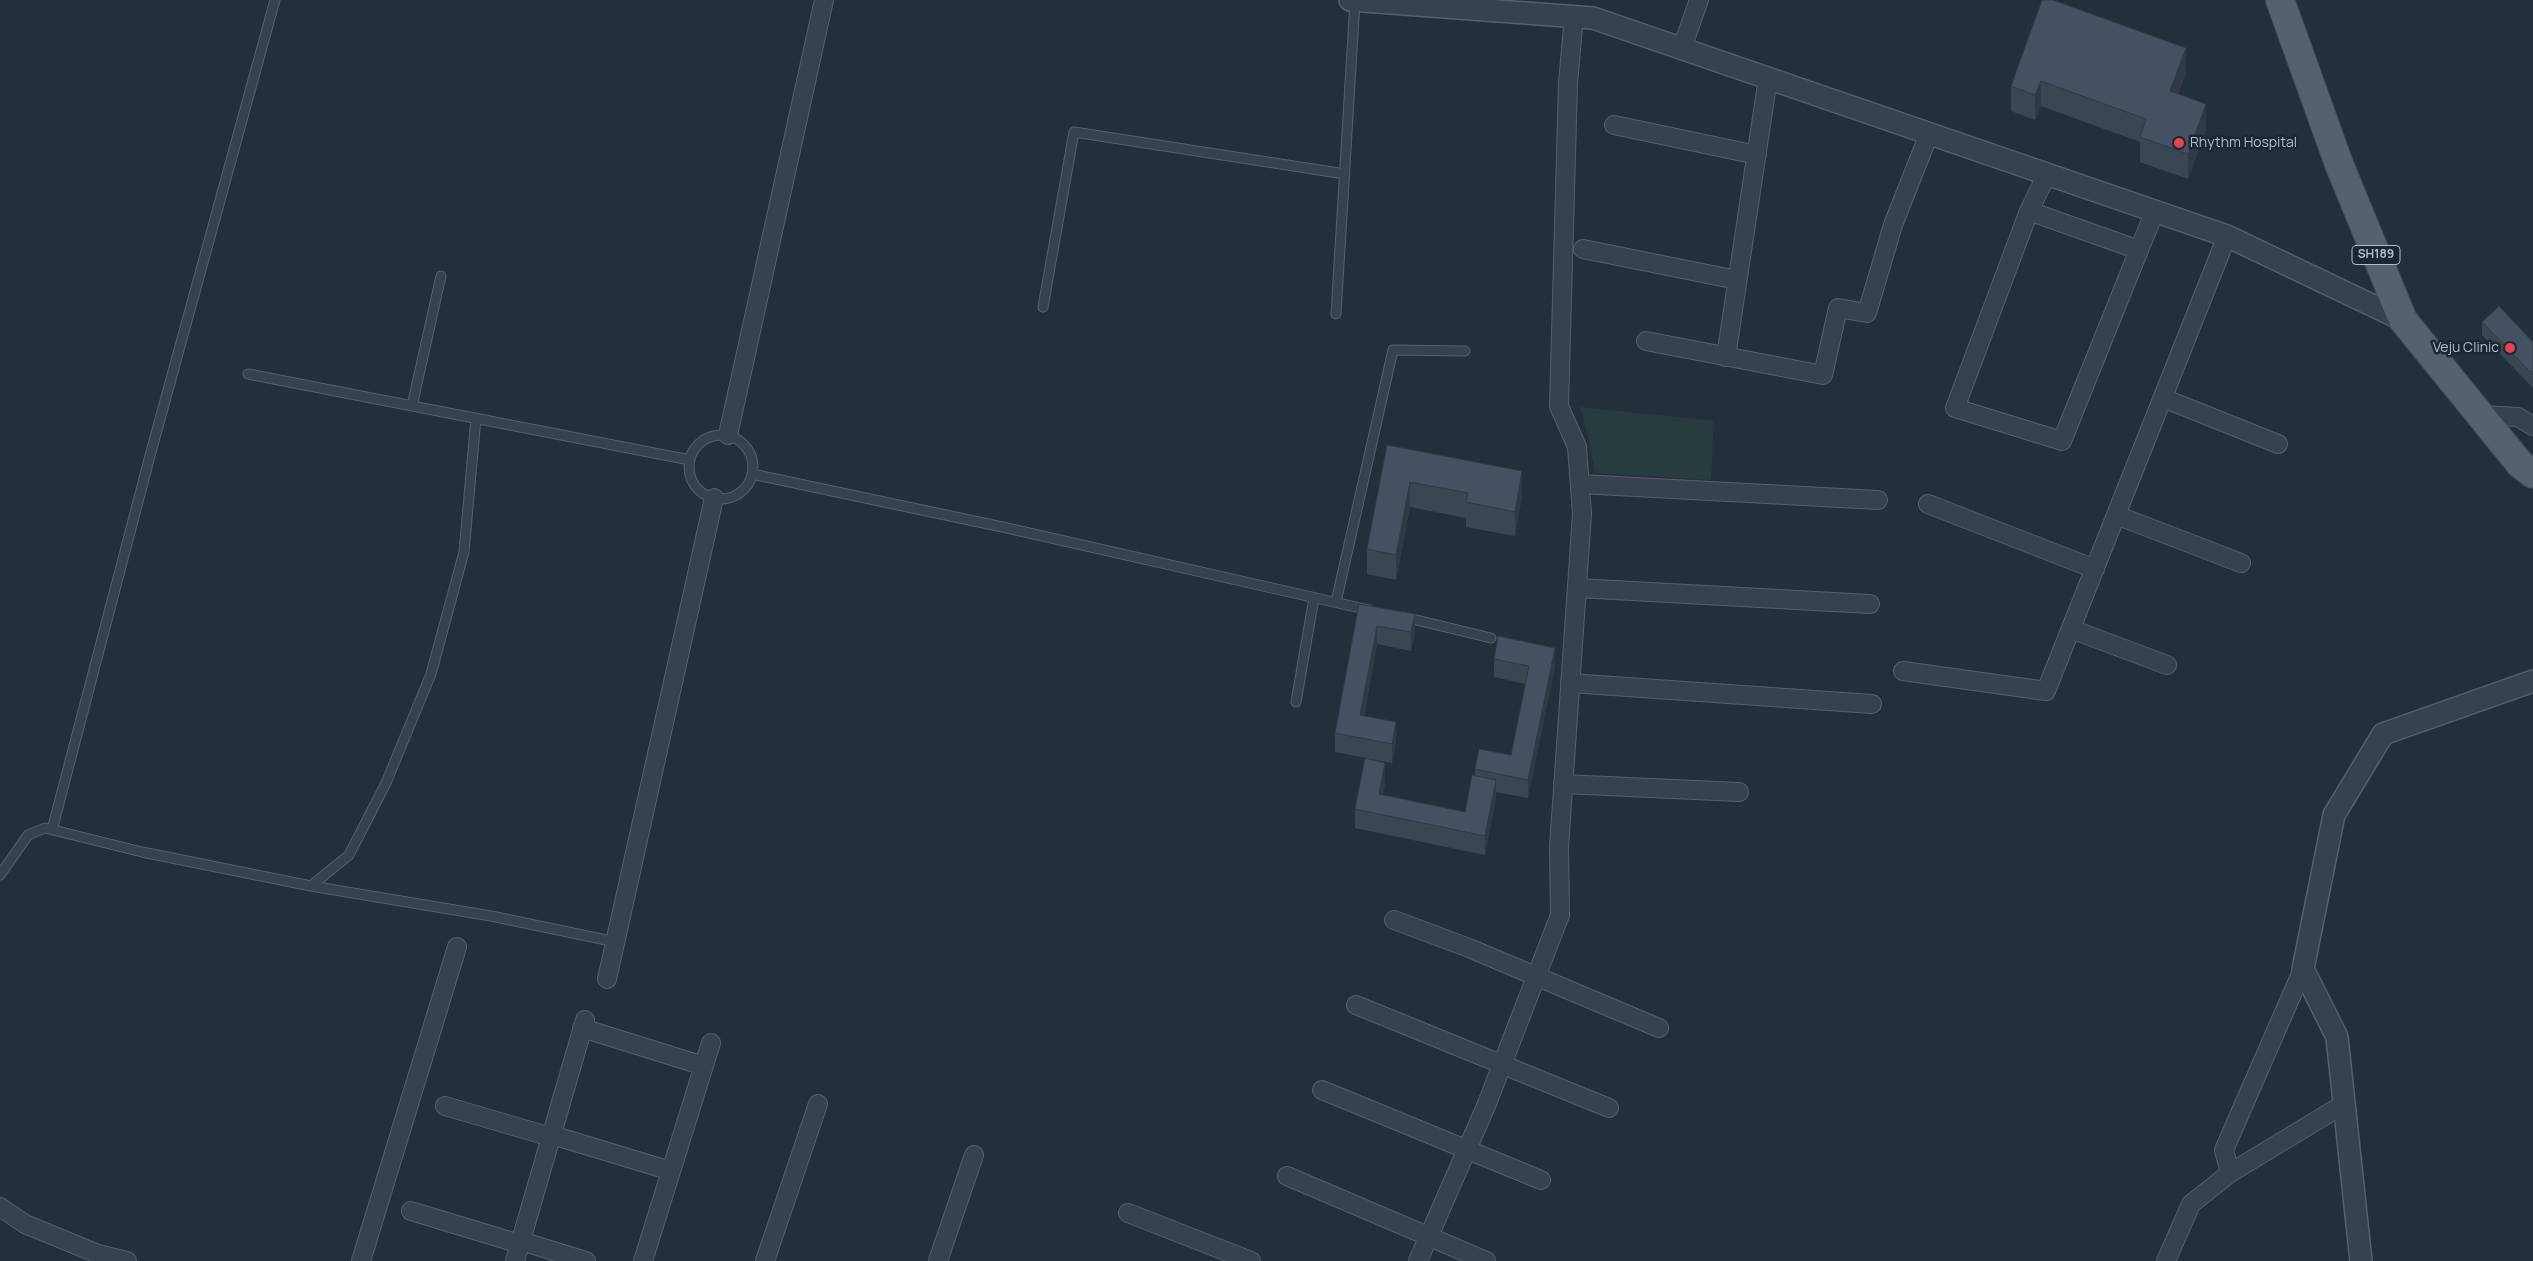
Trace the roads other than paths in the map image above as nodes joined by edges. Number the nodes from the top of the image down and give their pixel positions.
1 (275, 0) edge
2 (824, 0) edge
3 (1353, 0) edge
4 (1699, 0) edge
5 (2280, 0) edge
6 (1574, 16) junction
7 (1682, 48) junction
8 (1768, 78) junction
9 (1614, 125) dead end
10 (1929, 134) junction
11 (1757, 154) junction
12 (1345, 174) junction
13 (2047, 174) junction
14 (2029, 211) junction
15 (2155, 212) junction
16 (2227, 236) junction
17 (1583, 249) dead end
18 (2139, 250) junction
19 (441, 276) dead end
20 (1737, 280) junction
21 (1043, 307) dead end
22 (1336, 314) dead end
23 (2403, 320) junction
24 (1646, 341) dead end
25 (1465, 351) dead end
26 (1726, 356) junction
27 (248, 374) dead end
28 (2163, 398) junction
29 (412, 406) junction
30 (2480, 415) junction
31 (476, 418) junction
32 (2533, 426) edge
33 (728, 435) junction
34 (2278, 444) dead end
35 (690, 460) junction
36 (752, 474) junction
37 (2533, 474) edge
38 (1580, 484) junction
39 (714, 498) junction
40 (1878, 500) dead end
41 (1928, 504) dead end
42 (2116, 515) junction
43 (2241, 564) dead end
44 (2095, 569) junction
45 (1577, 588) junction
46 (1314, 598) junction
47 (1336, 602) junction
48 (1870, 604) dead end
49 (2071, 628) junction
50 (1491, 638) dead end
51 (2167, 666) dead end
52 (1903, 671) dead end
53 (2533, 681) edge
54 (1570, 683) junction
55 (1296, 702) dead end
56 (1872, 704) dead end
57 (1563, 784) junction
58 (1739, 792) dead end
59 (52, 830) junction
60 (0, 875) edge
61 (311, 886) junction
62 (1394, 920) dead end
63 (616, 942) junction
64 (457, 947) dead end
65 (2303, 969) junction
66 (1536, 976) junction
67 (608, 979) dead end
68 (1356, 1004) dead end
69 (1659, 1028) dead end
70 (711, 1043) dead end
71 (1502, 1064) junction
72 (704, 1066) junction
73 (1322, 1090) dead end
74 (818, 1104) dead end
75 (2344, 1104) junction
76 (445, 1106) dead end
77 (1609, 1108) dead end
78 (551, 1136) junction
79 (1467, 1150) junction
80 (974, 1154) dead end
81 (671, 1171) junction
82 (2230, 1173) junction
83 (1287, 1176) dead end
84 (1541, 1180) dead end
85 (0, 1207) edge
86 (411, 1211) dead end
87 (1128, 1213) dead end
88 (1429, 1237) junction
89 (521, 1242) junction
90 (127, 1261) edge
91 (362, 1261) edge
92 (515, 1261) edge
93 (586, 1261) edge
94 (643, 1261) edge
95 (765, 1261) edge
96 (938, 1261) edge
97 (1251, 1261) edge
98 (1418, 1261) edge
99 (1486, 1261) edge
100 (2166, 1261) edge
101 (2361, 1261) edge

1 - 59 lane
2 - 33 street
3 - 6 street
3 - 12 lane
4 - 7 street
5 - 23 main road, SH189
6 - 7 street
6 - 38 street
7 - 8 street
8 - 10 street
8 - 11 street
9 - 11 street
10 - 13 street
10 - 26 street
11 - 20 street
12 - 21 lane
12 - 22 lane
13 - 14 street
13 - 15 street
14 - 18 street
14 - 18 street
15 - 16 street
15 - 18 street
16 - 23 street
16 - 28 street
17 - 20 street
19 - 29 lane
20 - 26 street
23 - 30 main road, SH189
24 - 26 street
25 - 47 lane
27 - 29 lane
28 - 34 street
28 - 42 street
29 - 31 lane
30 - 32 street
30 - 37 main road, SH189
31 - 35 lane
31 - 61 lane
33 - 35 lane
33 - 36 lane
35 - 39 lane
36 - 39 lane
36 - 46 lane
38 - 40 street
38 - 45 street
39 - 63 street
41 - 44 street
42 - 43 street
42 - 44 street
44 - 49 street
45 - 48 street
45 - 54 street
46 - 47 lane
46 - 55 lane
47 - 50 lane
49 - 51 street
49 - 52 street
53 - 65 street
54 - 56 street
54 - 57 street
57 - 58 street
57 - 66 street
59 - 60 lane
59 - 61 lane
61 - 63 lane
62 - 66 street
63 - 67 street
64 - 91 street
65 - 75 street
65 - 82 street
66 - 69 street
66 - 71 street
68 - 71 street
70 - 72 street
71 - 77 street
71 - 79 street
72 - 78 street
72 - 81 street
73 - 79 street
74 - 95 street
75 - 82 street
75 - 101 street
76 - 78 street
78 - 81 street
78 - 89 street
79 - 84 street
79 - 88 street
80 - 96 street
81 - 94 street
82 - 100 street
83 - 88 street
85 - 90 street
86 - 89 street
87 - 97 street
88 - 98 street
88 - 99 street
89 - 92 street
89 - 93 street

